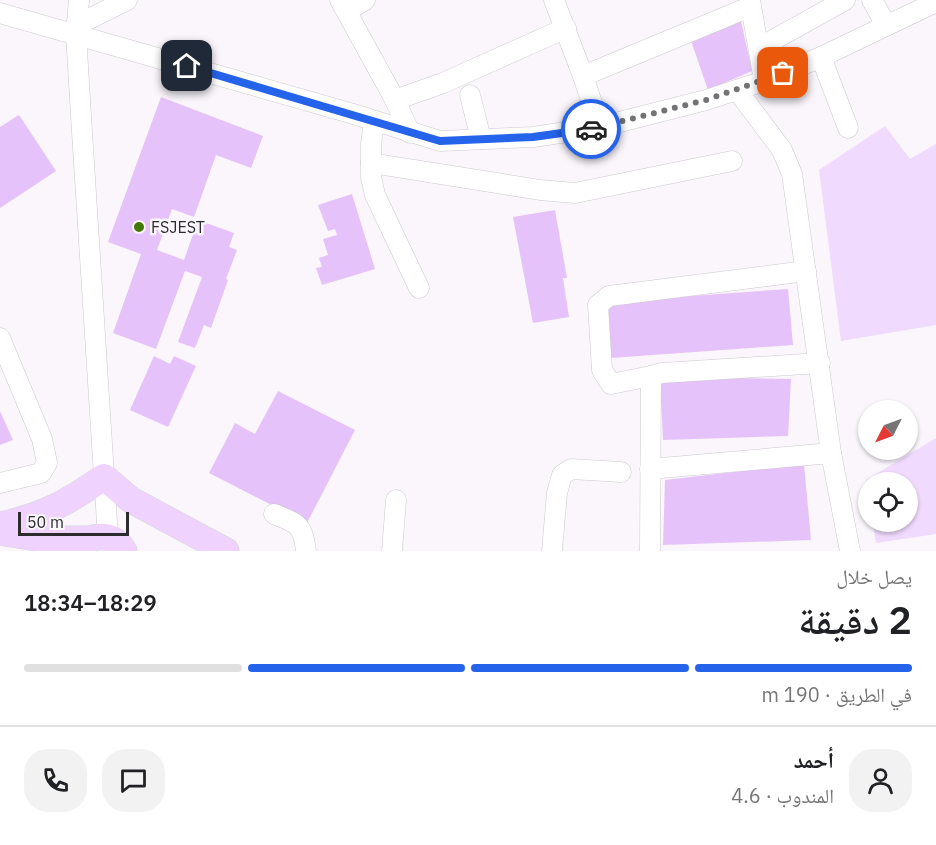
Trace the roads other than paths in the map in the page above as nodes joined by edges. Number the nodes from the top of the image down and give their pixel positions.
1 (79, 0) edge
2 (127, 0) edge
3 (365, 0) edge
4 (554, 0) edge
5 (845, 0) edge
6 (872, 0) edge
7 (936, 2) edge
8 (748, 4) edge
9 (344, 5) edge
10 (0, 13) edge
11 (886, 25) junction
12 (566, 28) junction
13 (77, 30) junction
14 (759, 48) junction
15 (821, 57) junction
16 (583, 76) junction
17 (764, 81) junction
18 (737, 90) junction
19 (470, 95) dead end
20 (395, 100) junction
21 (374, 121) junction
22 (600, 127) junction
23 (849, 128) dead end
24 (410, 133) junction
25 (481, 139) junction
26 (732, 161) dead end
27 (371, 163) junction
28 (806, 271) junction
29 (419, 288) dead end
30 (0, 338) edge
31 (820, 363) junction
32 (651, 376) junction
33 (831, 453) junction
34 (650, 469) junction
35 (621, 472) dead end
36 (105, 477) junction
37 (0, 483) edge
38 (396, 500) dead end
39 (274, 514) dead end
40 (0, 525) edge
41 (0, 532) edge
42 (98, 545) edge
43 (226, 551) edge
44 (306, 551) edge
45 (392, 551) edge
46 (552, 551) edge
47 (650, 551) edge
48 (850, 551) edge

1 - 13 street
2 - 13 street
3 - 9 street
4 - 12 street
5 - 14 street
6 - 11 street
7 - 11 street
8 - 14 street
8 - 16 street
9 - 20 street
10 - 13 street
11 - 15 street
12 - 16 street
12 - 20 street
13 - 21 street
13 - 36 street
14 - 17 street
15 - 17 street
15 - 23 street
16 - 22 street
17 - 18 street
18 - 22 street
18 - 28 street
19 - 25 street
20 - 24 street
21 - 24 street
21 - 27 street
22 - 25 street
24 - 25 street
26 - 27 street
27 - 29 street
28 - 31 street
28 - 32 street
30 - 37 street
31 - 32 street
31 - 33 street
32 - 34 street
33 - 34 street
33 - 48 street
34 - 47 street
35 - 46 street
36 - 40 main road
36 - 42 street
36 - 43 main road
38 - 45 street
39 - 44 street
41 - 42 main road

